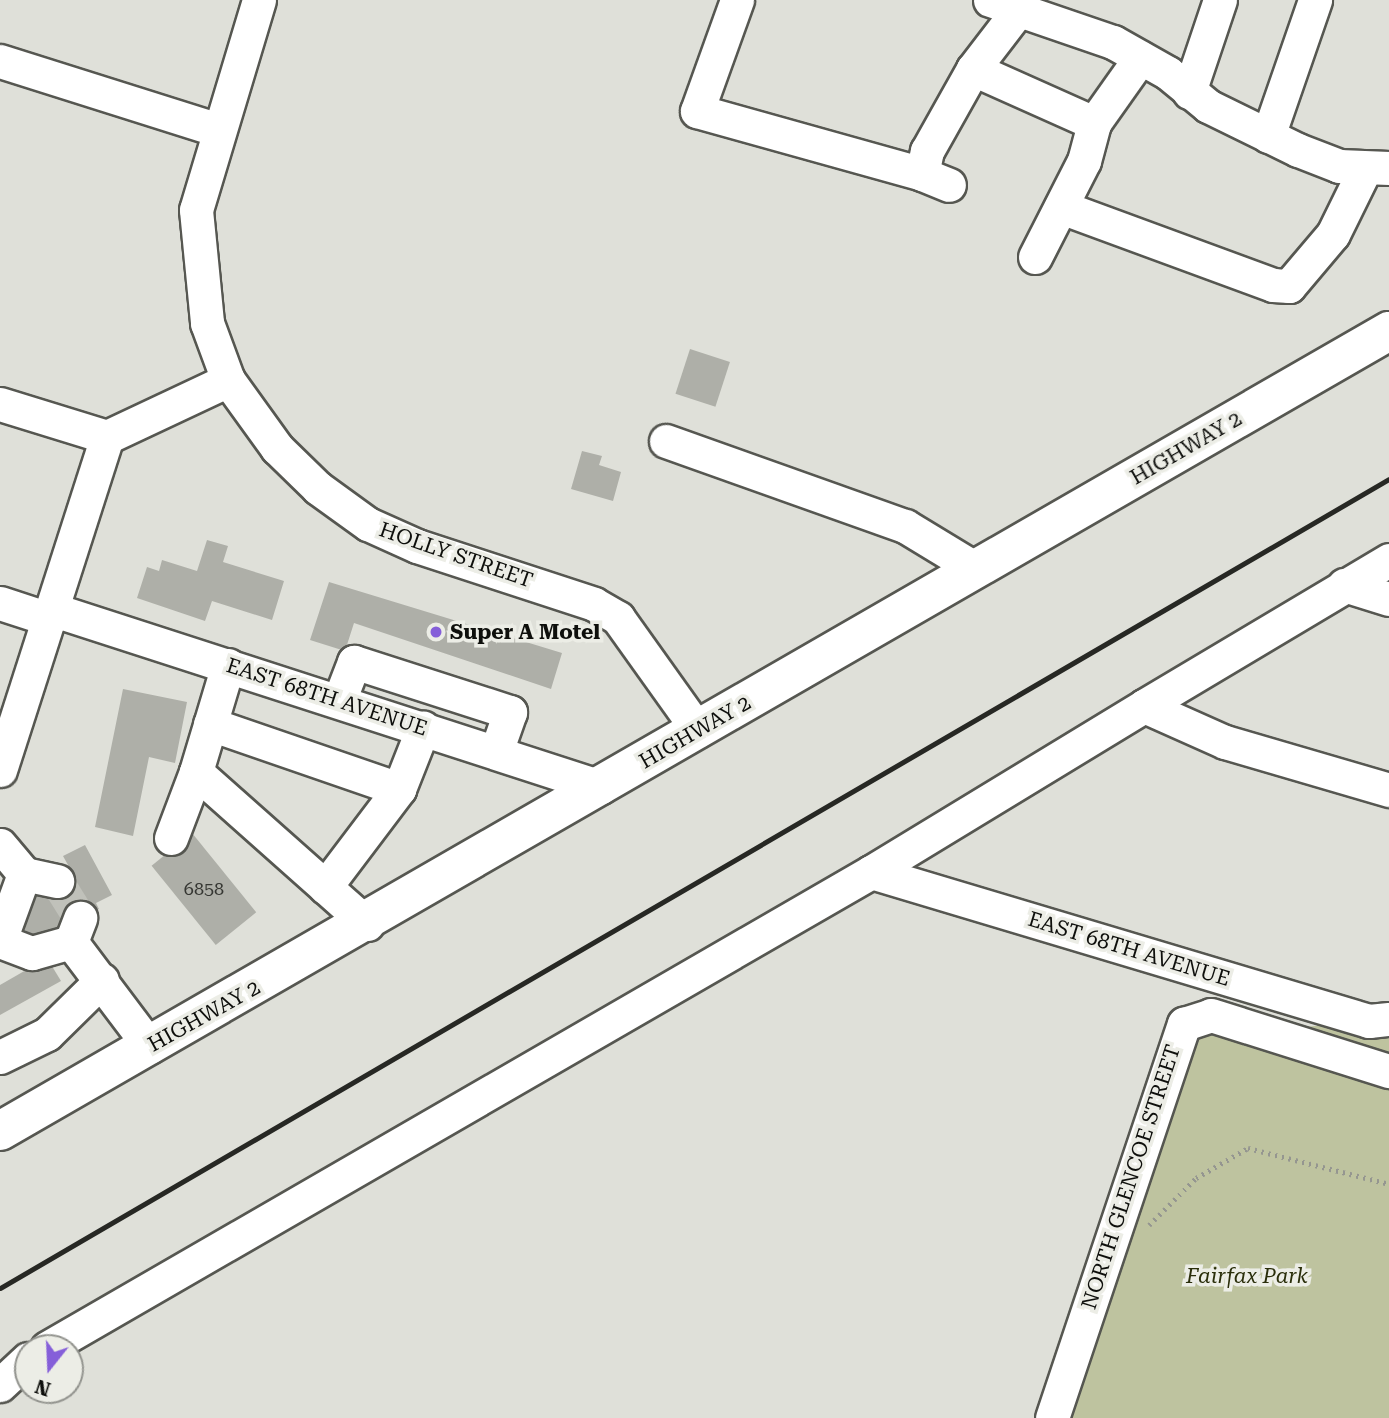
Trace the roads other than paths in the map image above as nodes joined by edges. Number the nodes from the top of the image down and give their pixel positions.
1 (259, 0) edge
2 (737, 0) edge
3 (1220, 0) edge
4 (1315, 0) edge
5 (1005, 5) edge
6 (1140, 58) junction
7 (0, 61) edge
8 (973, 69) junction
9 (1189, 92) junction
10 (1094, 123) junction
11 (216, 129) junction
12 (1268, 136) junction
13 (1377, 169) edge
14 (1061, 207) junction
15 (1035, 257) dead end
16 (1389, 331) edge
17 (228, 380) junction
18 (0, 404) edge
19 (107, 437) junction
20 (666, 441) dead end
21 (1389, 560) edge
22 (976, 569) junction
23 (1344, 585) junction
24 (1389, 599) edge
25 (0, 603) edge
26 (50, 614) junction
27 (228, 665) junction
28 (340, 701) junction
29 (1144, 706) junction
30 (210, 724) junction
31 (423, 728) junction
32 (698, 730) junction
33 (496, 752) junction
34 (0, 771) edge
35 (196, 772) junction
36 (601, 787) junction
37 (399, 789) junction
38 (1389, 790) edge
39 (171, 838) dead end
40 (0, 845) edge
41 (871, 872) junction
42 (24, 874) junction
43 (57, 881) dead end
44 (325, 887) junction
45 (367, 924) junction
46 (0, 940) edge
47 (102, 980) junction
48 (1389, 1020) edge
49 (150, 1047) junction
50 (0, 1056) edge
51 (1389, 1071) edge
52 (0, 1131) edge
53 (71, 1334) edge
54 (14, 1372) edge
55 (0, 1385) edge
56 (1052, 1418) edge

1 - 11 street, HOLLY STREET
2 - 8 street
3 - 9 street
4 - 12 street
5 - 6 street
5 - 8 street
6 - 9 street
6 - 10 street
7 - 11 street
8 - 10 street
9 - 12 street
10 - 14 street
11 - 17 street, HOLLY STREET
12 - 13 street
13 - 14 street
14 - 15 street
16 - 22 main road, HIGHWAY 2
17 - 19 street
17 - 32 street, HOLLY STREET
18 - 19 street
19 - 26 street
20 - 22 street
21 - 23 street
22 - 32 main road, HIGHWAY 2
23 - 24 street
23 - 29 street
25 - 26 street, EAST 68TH AVENUE
26 - 27 street, EAST 68TH AVENUE
26 - 34 street
27 - 28 street, EAST 68TH AVENUE
27 - 30 street
28 - 31 street, EAST 68TH AVENUE
28 - 33 street
29 - 38 street
29 - 41 street
30 - 35 street
30 - 37 street
31 - 33 street, EAST 68TH AVENUE
31 - 37 street
32 - 36 main road, HIGHWAY 2
33 - 36 street, EAST 68TH AVENUE
35 - 39 street
35 - 44 street
36 - 45 main road, HIGHWAY 2
37 - 44 street
40 - 42 street
41 - 48 street, EAST 68TH AVENUE
41 - 53 street
42 - 43 street
42 - 46 street
44 - 45 street
45 - 49 main road, HIGHWAY 2
46 - 47 street
47 - 49 street
47 - 50 street
49 - 52 main road, HIGHWAY 2
51 - 56 street, NORTH GLENCOE STREET
54 - 55 street

